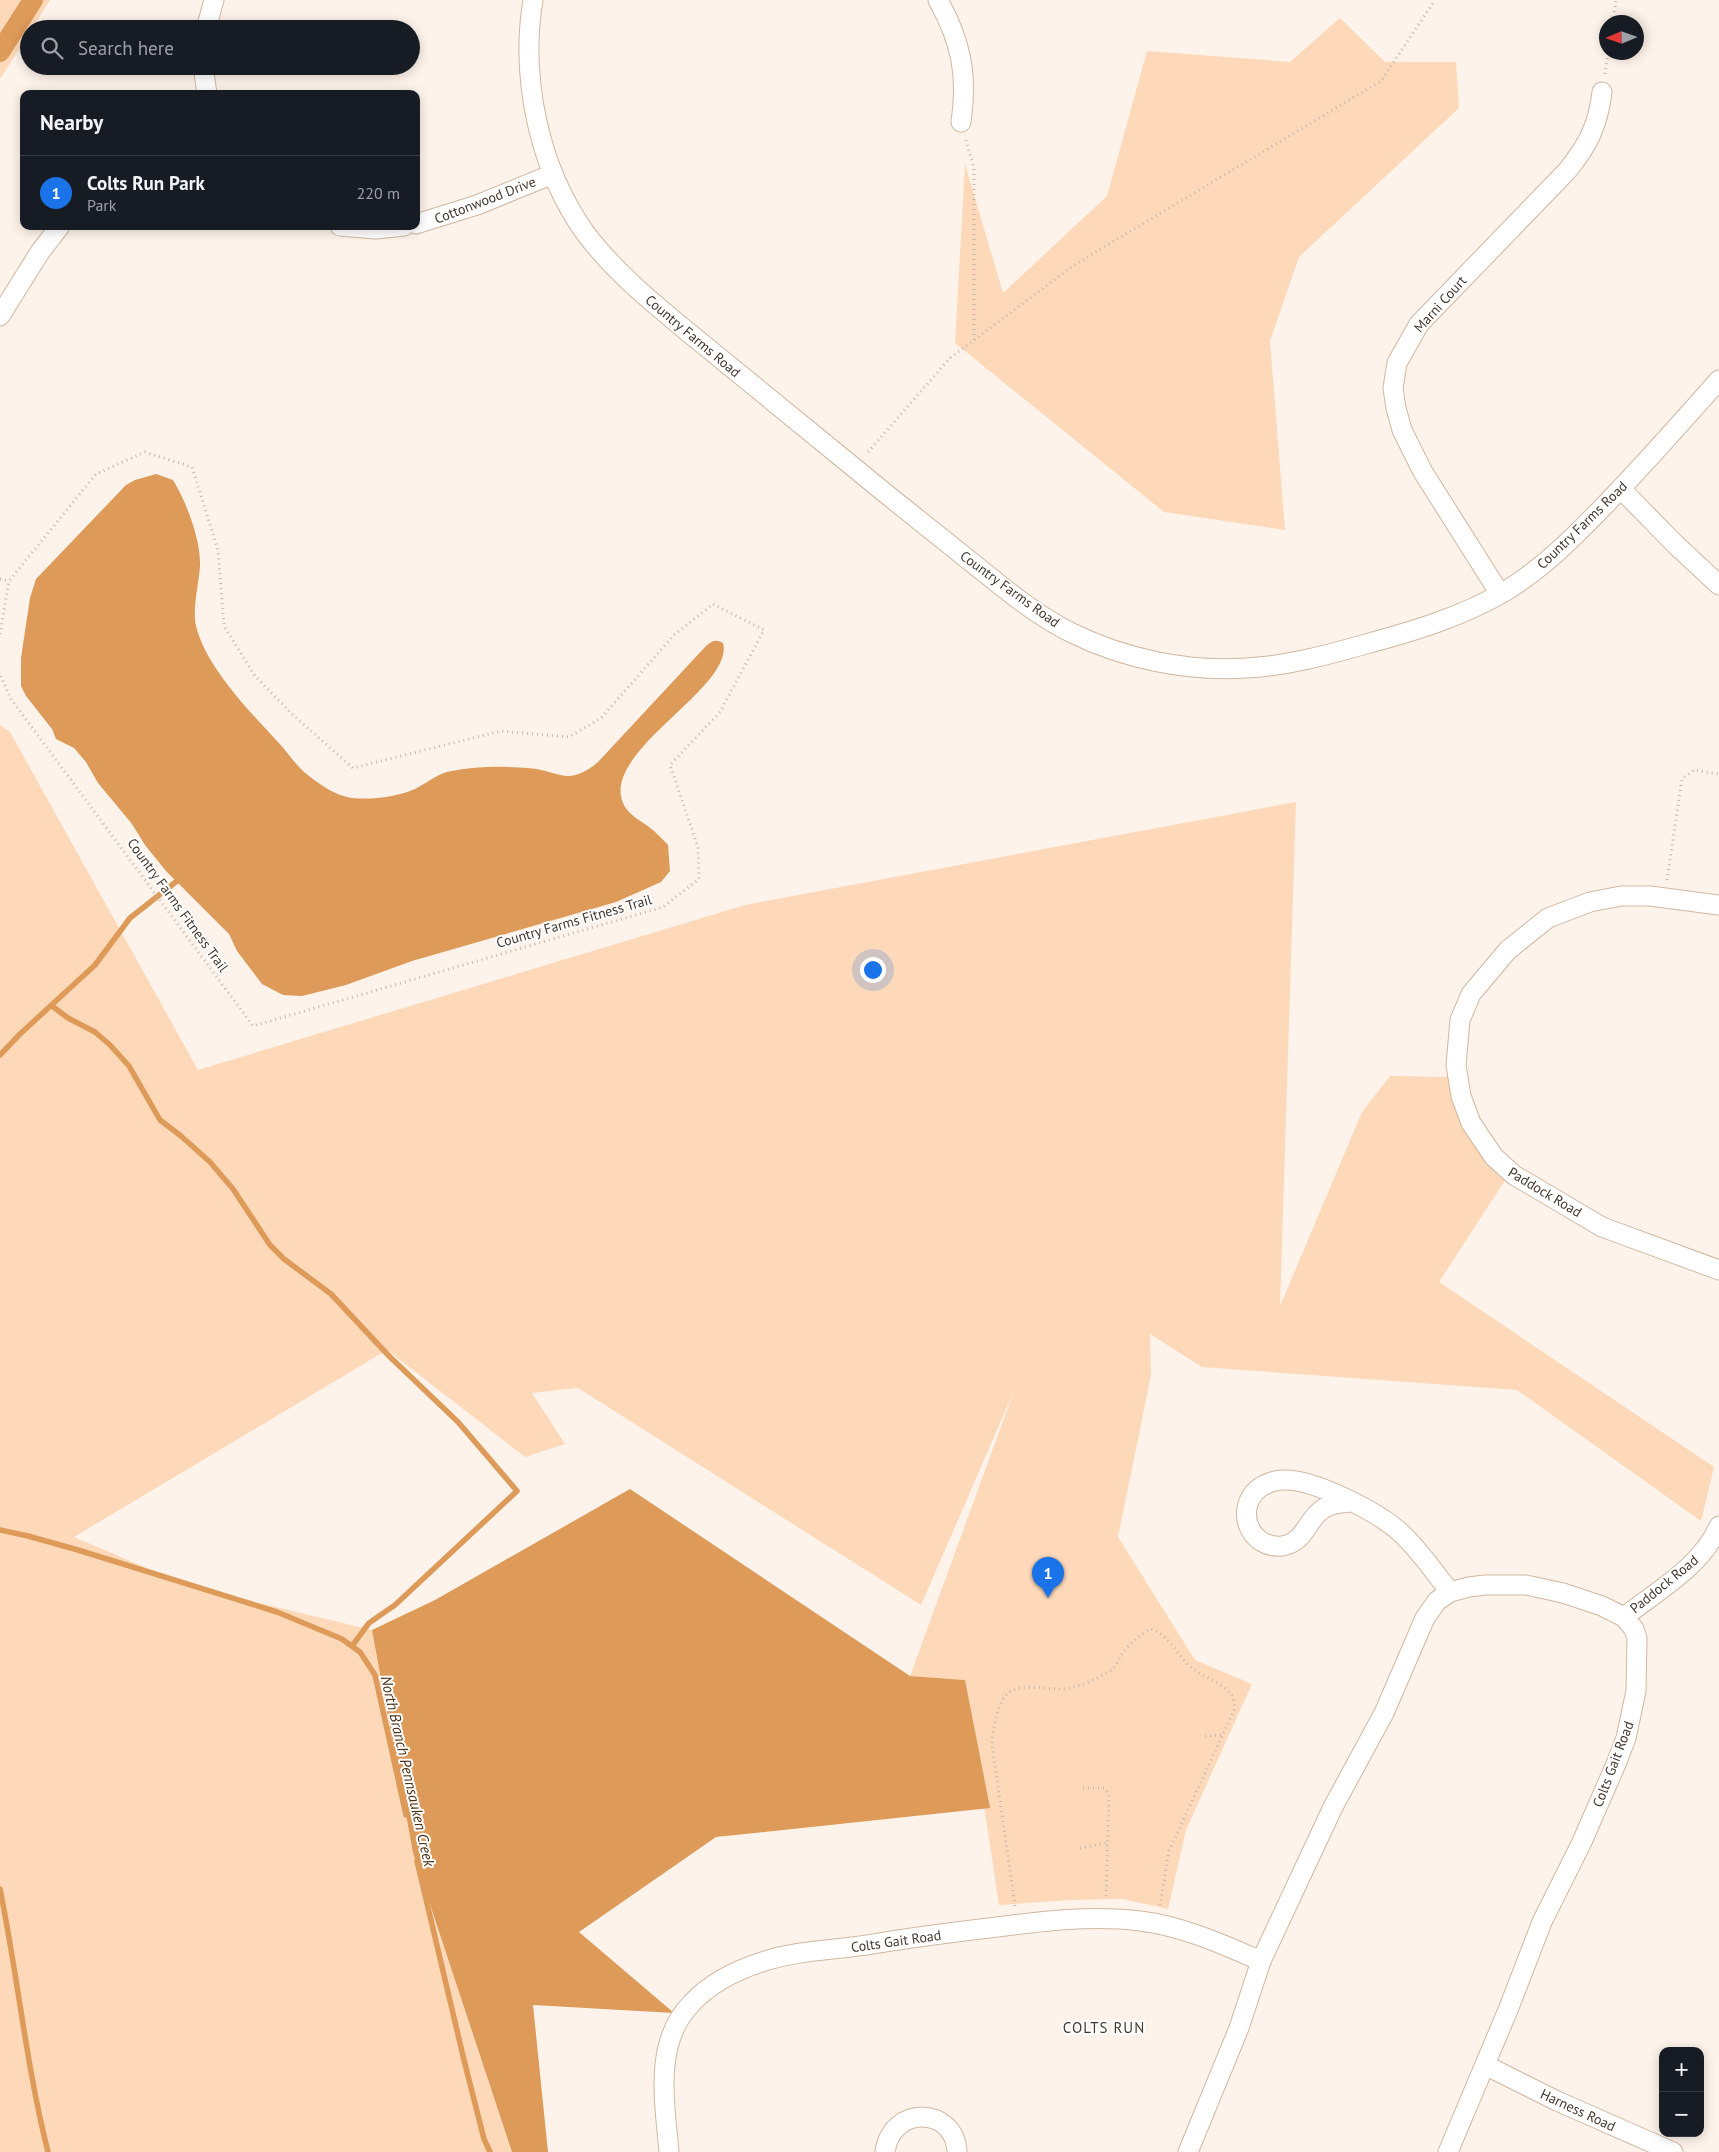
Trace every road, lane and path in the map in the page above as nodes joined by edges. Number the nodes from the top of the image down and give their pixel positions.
1 (214, 0) edge
2 (533, 0) edge
3 (938, 0) edge
4 (1435, 0) edge
5 (1616, 0) edge
6 (1614, 15) edge
7 (208, 20) edge
8 (204, 75) edge
9 (206, 90) edge
10 (1602, 92) dead end
11 (961, 122) joint
12 (553, 174) junction
13 (420, 223) edge
14 (57, 230) edge
15 (0, 316) edge
16 (974, 340) junction
17 (1719, 380) edge
18 (868, 452) dead end
19 (1621, 489) junction
20 (0, 579) edge
21 (10, 581) junction
22 (1719, 585) edge
23 (1500, 594) junction
24 (0, 634) edge
25 (0, 675) edge
26 (1719, 774) edge
27 (1665, 898) junction
28 (1719, 905) edge
29 (1719, 1270) edge
30 (1352, 1502) junction
31 (1719, 1526) edge
32 (1450, 1592) junction
33 (1624, 1617) junction
34 (1224, 1735) junction
35 (1205, 1736) dead end
36 (1083, 1788) dead end
37 (1108, 1843) junction
38 (1080, 1848) dead end
39 (1106, 1918) junction
40 (1018, 1924) junction
41 (1156, 1924) junction
42 (1261, 1961) junction
43 (1485, 2065) junction
44 (669, 2152) edge
45 (885, 2152) edge
46 (957, 2152) edge
47 (1188, 2152) edge
48 (1448, 2152) edge
49 (1673, 2152) edge

1 - 7 street
2 - 12 street, Country Farms Road
3 - 11 street
4 - 16 path
5 - 6 path
8 - 9 street
10 - 23 street, Marni Court
11 - 16 path
12 - 13 street, Cottonwood Drive
12 - 23 street, Country Farms Road
14 - 15 street
16 - 18 path
17 - 19 street, Country Farms Road
19 - 22 street
19 - 23 street, Country Farms Road
20 - 21 path
21 - 24 path, Country Farms Fitness Trail
21 - 25 path, Country Farms Fitness Trail
26 - 27 path
27 - 28 street, Paddock Road
27 - 29 street, Paddock Road
30 - 30 street
30 - 32 street
31 - 33 street, Paddock Road
32 - 33 street
32 - 42 street
33 - 43 street, Colts Gait Road
34 - 35 path
34 - 40 path
34 - 41 path
36 - 37 path
37 - 38 path
37 - 39 path
39 - 40 street, Colts Gait Road
39 - 41 street, Colts Gait Road
40 - 44 street, Colts Gait Road
41 - 42 street, Colts Gait Road
42 - 47 street
43 - 48 street, Colts Gait Road
43 - 49 street, Harness Road
45 - 46 street

